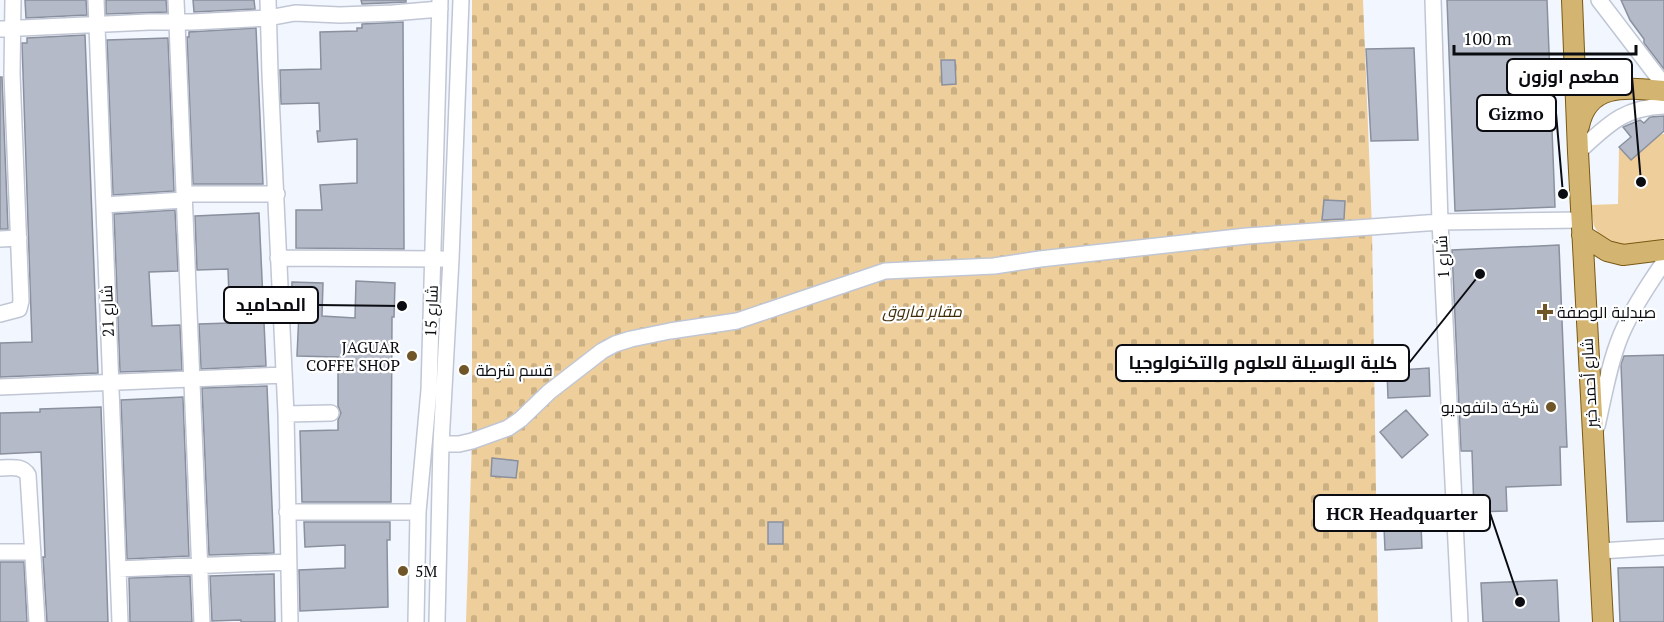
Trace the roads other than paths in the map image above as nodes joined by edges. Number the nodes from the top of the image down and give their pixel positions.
1 (13, 0) edge
2 (96, 0) edge
3 (176, 0) edge
4 (268, 0) edge
5 (461, 0) edge
6 (1433, 0) edge
7 (1572, 0) edge
8 (1599, 0) edge
9 (440, 4) edge
10 (356, 7) edge
11 (268, 18) junction
12 (177, 21) junction
13 (97, 25) junction
14 (6, 29) edge
15 (1664, 85) edge
16 (1664, 91) edge
17 (1664, 106) edge
18 (1577, 146) junction
19 (277, 194) junction
20 (184, 197) junction
21 (105, 205) junction
22 (1440, 222) junction
23 (1582, 227) junction
24 (19, 238) junction
25 (0, 239) edge
26 (1664, 250) edge
27 (278, 258) junction
28 (433, 259) junction
29 (451, 259) junction
30 (1664, 262) edge
31 (0, 314) edge
32 (284, 375) junction
33 (192, 380) junction
34 (110, 383) junction
35 (0, 387) edge
36 (331, 413) dead end
37 (286, 414) junction
38 (441, 444) junction
39 (1592, 446) junction
40 (0, 468) edge
41 (288, 512) junction
42 (418, 512) junction
43 (1664, 547) edge
44 (1600, 551) junction
45 (0, 552) edge
46 (33, 552) junction
47 (288, 562) junction
48 (200, 566) junction
49 (118, 569) junction
50 (37, 622) edge
51 (120, 622) edge
52 (202, 622) edge
53 (290, 622) edge
54 (416, 622) edge
55 (436, 622) edge
56 (1460, 622) edge
57 (1603, 622) edge

1 - 14 street
2 - 13 street, شارع 21
3 - 12 street
4 - 11 street
5 - 29 street, شارع 15
6 - 22 street, شارع 1
7 - 18 main road, شارع أحمد خير
8 - 15 street
9 - 10 street
9 - 28 street, شارع 15
10 - 11 street
11 - 12 street
11 - 19 street
12 - 13 street
12 - 20 street
13 - 14 street
13 - 21 street, شارع 21
14 - 24 street
16 - 18 main road
17 - 18 street
18 - 23 main road, شارع أحمد خير
19 - 20 street
19 - 27 street
20 - 21 street
20 - 33 street
21 - 34 street, شارع 21
22 - 23 street
22 - 38 street
22 - 56 street, شارع 1
23 - 26 main road
23 - 39 main road, شارع أحمد خير
24 - 25 street
24 - 31 street
27 - 28 street
27 - 32 street
28 - 29 street
28 - 42 street, شارع 15
29 - 38 street, شارع 15
30 - 39 street
32 - 33 street
32 - 37 street
33 - 34 street
33 - 48 street
34 - 35 street
34 - 49 street, شارع 21
36 - 37 street
37 - 41 street
38 - 55 street, شارع 15
39 - 44 main road, شارع أحمد خير
40 - 46 street
41 - 42 street
41 - 47 street
42 - 54 street, شارع 15
43 - 44 street
44 - 57 main road, شارع أحمد خير
45 - 46 street
46 - 50 street
47 - 48 street
47 - 53 street
48 - 49 street
48 - 52 street
49 - 51 street, شارع 21

